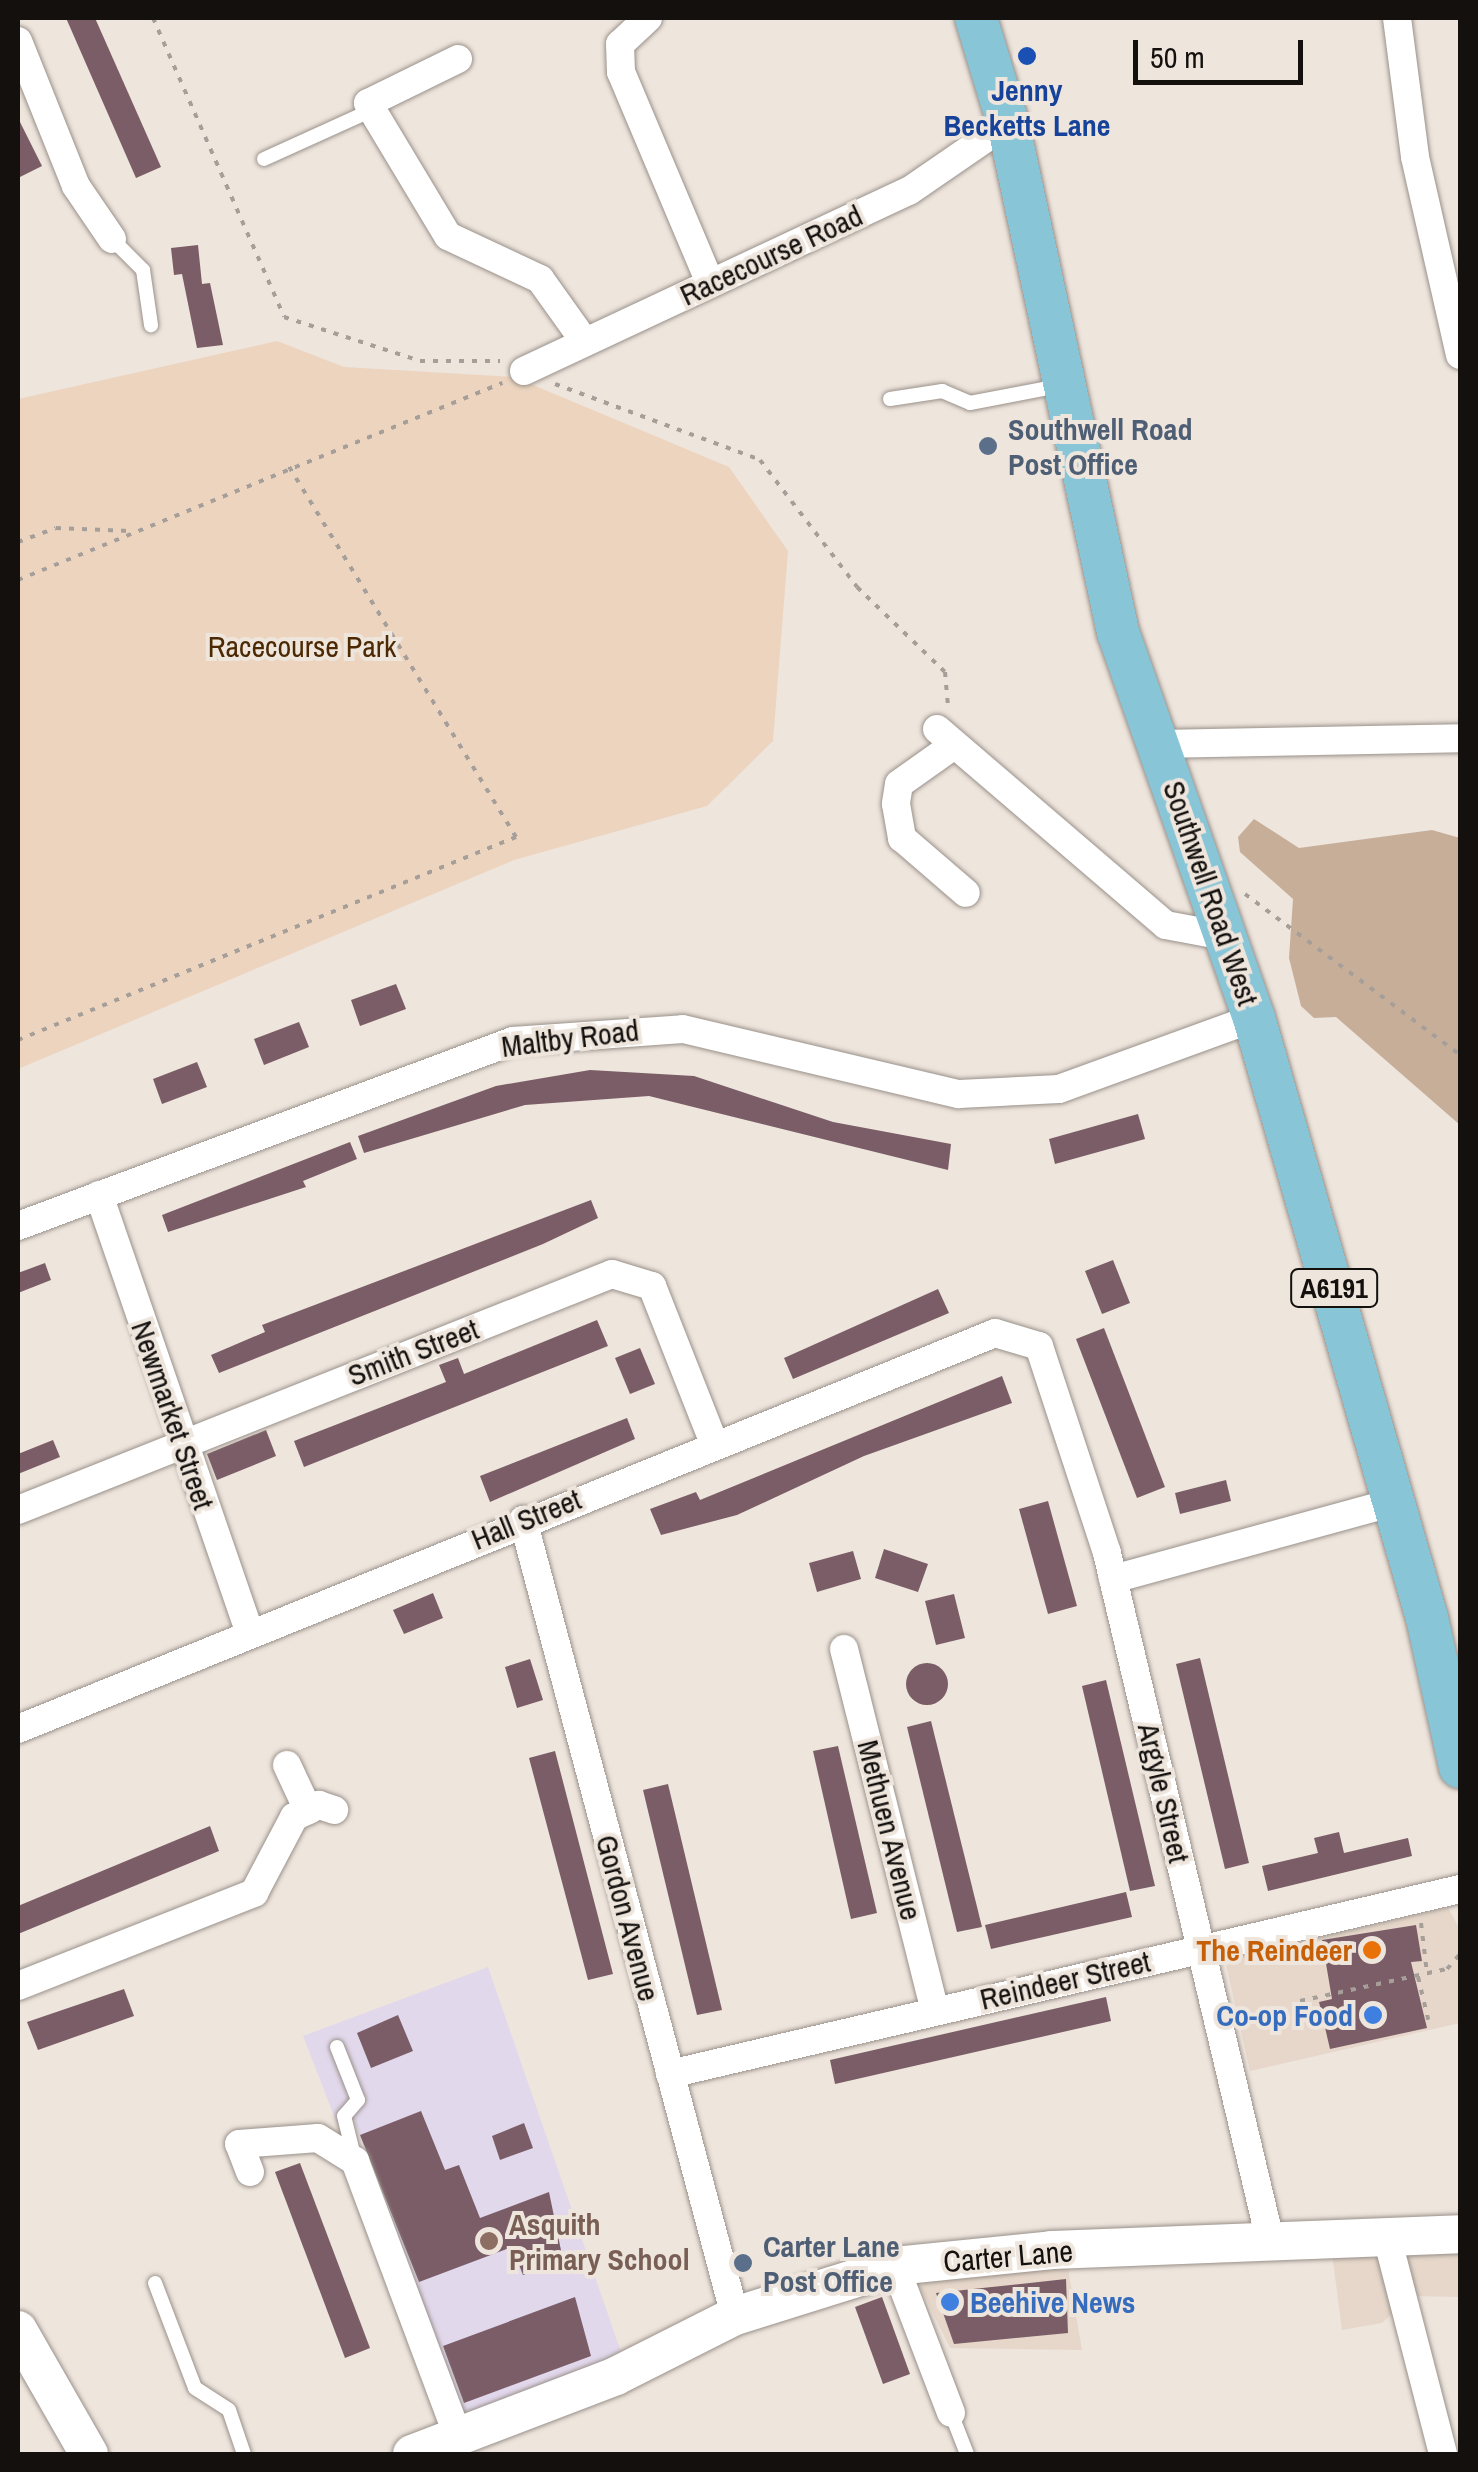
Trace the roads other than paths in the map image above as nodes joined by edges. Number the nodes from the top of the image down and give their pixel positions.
1 (648, 18) edge
2 (976, 18) edge
3 (1397, 18) edge
4 (18, 41) edge
5 (458, 59) dead end
6 (372, 110) junction
7 (1008, 123) junction
8 (264, 159) dead end
9 (112, 238) joint
10 (710, 283) junction
11 (151, 325) dead end
12 (585, 342) junction
13 (1460, 355) edge
14 (524, 371) road end
15 (1064, 385) junction
16 (890, 400) dead end
17 (1460, 738) edge
18 (1160, 744) junction
19 (966, 893) dead end
20 (1224, 936) junction
21 (1254, 1018) junction
22 (99, 1195) junction
23 (18, 1226) edge
24 (1039, 1346) joint
25 (180, 1443) junction
26 (714, 1443) junction
27 (1394, 1502) junction
28 (18, 1510) edge
29 (523, 1520) junction
30 (1113, 1580) junction
31 (250, 1634) junction
32 (844, 1649) dead end
33 (18, 1729) edge
34 (287, 1765) dead end
35 (1460, 1767) edge
36 (1460, 1889) edge
37 (1201, 1948) junction
38 (18, 1986) edge
39 (935, 2011) junction
40 (337, 2047) dead end
41 (670, 2074) junction
42 (355, 2161) junction
43 (250, 2172) dead end
44 (1460, 2234) edge
45 (1388, 2241) junction
46 (1271, 2244) junction
47 (894, 2266) junction
48 (155, 2283) dead end
49 (735, 2316) junction
50 (18, 2330) edge
51 (951, 2413) joint
52 (459, 2439) junction
53 (1438, 2453) edge
54 (88, 2454) edge
55 (244, 2454) edge
56 (412, 2454) edge
57 (967, 2454) edge

1 - 10 street
2 - 7 main road, Southwell Road West / A6191
3 - 13 street
4 - 9 street
5 - 6 street
6 - 8 lane
6 - 12 street
7 - 10 street, Racecourse Road
7 - 15 main road, Southwell Road West / A6191
9 - 11 lane
10 - 12 street, Racecourse Road
12 - 14 street, Racecourse Road
15 - 16 lane
15 - 18 main road, Southwell Road West / A6191
17 - 18 street
18 - 20 main road, Southwell Road West / A6191
19 - 20 street
20 - 21 main road, Southwell Road West / A6191
21 - 22 street, Maltby Road
21 - 27 main road, Southwell Road West / A6191
22 - 23 street, Maltby Road
22 - 25 street, Newmarket Street
24 - 26 street, Hall Street
24 - 30 street, Argyle Street
25 - 26 street, Smith Street
25 - 28 street, Smith Street
25 - 31 street, Newmarket Street
26 - 29 street, Hall Street
27 - 30 street
27 - 35 main road, Southwell Road West / A6191
29 - 31 street, Hall Street
29 - 41 street, Gordon Avenue
30 - 37 street, Argyle Street
31 - 33 street, Hall Street
32 - 39 street, Methuen Avenue
34 - 38 street
36 - 37 street, Reindeer Street
37 - 39 street, Reindeer Street
37 - 46 street, Argyle Street
39 - 41 street, Reindeer Street
40 - 42 lane
41 - 49 street, Gordon Avenue
42 - 43 street
42 - 52 street
44 - 45 main road, Carter Lane
45 - 46 main road, Carter Lane
45 - 53 street
46 - 47 main road, Carter Lane
47 - 49 main road, Carter Lane
47 - 51 street
48 - 55 lane
49 - 52 main road, Carter Lane
50 - 54 main road
51 - 57 lane
52 - 56 main road, Carter Lane

